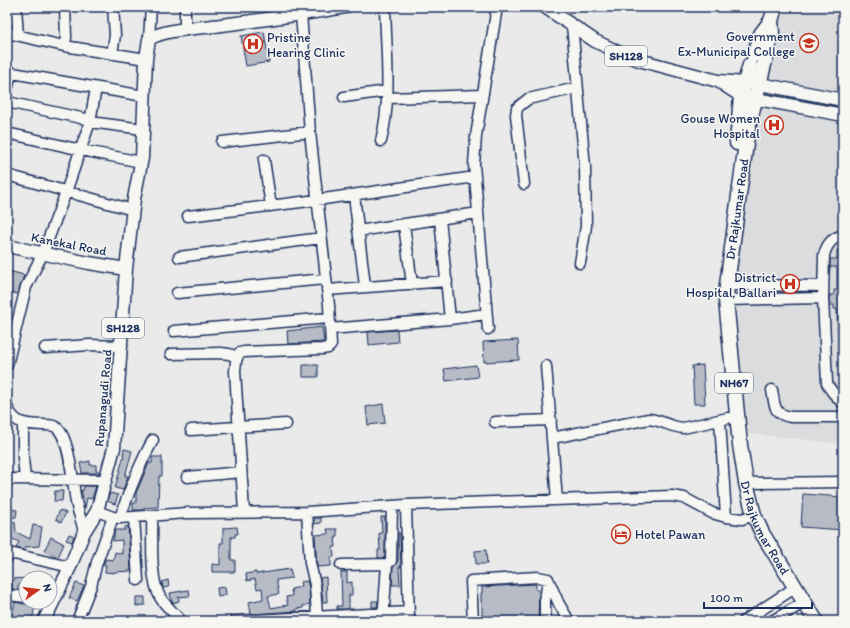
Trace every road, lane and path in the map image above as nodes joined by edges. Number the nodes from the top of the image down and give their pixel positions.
1 (16, 7) edge
2 (65, 7) edge
3 (113, 7) edge
4 (151, 7) edge
5 (185, 7) edge
6 (345, 7) edge
7 (385, 7) edge
8 (497, 7) edge
9 (545, 7) edge
10 (775, 7) edge
11 (279, 12) edge
12 (301, 14) junction
13 (771, 21) junction
14 (572, 25) junction
15 (183, 30) junction
16 (7, 33) edge
17 (18, 35) junction
18 (149, 39) junction
19 (64, 46) junction
20 (112, 54) junction
21 (146, 59) junction
22 (9, 72) edge
23 (718, 81) junction
24 (745, 82) junction
25 (760, 84) junction
26 (96, 88) junction
27 (577, 88) junction
28 (7, 90) edge
29 (388, 95) junction
30 (482, 95) junction
31 (144, 96) junction
32 (740, 96) junction
33 (344, 97) dead end
34 (756, 99) junction
35 (843, 100) edge
36 (7, 102) edge
37 (843, 115) edge
38 (90, 121) junction
39 (744, 128) junction
40 (143, 129) junction
41 (310, 132) junction
42 (7, 133) edge
43 (381, 141) dead end
44 (222, 142) dead end
45 (81, 150) junction
46 (264, 160) dead end
47 (141, 162) junction
48 (7, 175) edge
49 (475, 177) junction
50 (524, 184) dead end
51 (66, 192) junction
52 (354, 195) junction
53 (317, 200) junction
54 (271, 206) junction
55 (132, 210) junction
56 (478, 213) junction
57 (188, 216) dead end
58 (440, 219) junction
59 (404, 224) junction
60 (358, 231) junction
61 (843, 235) edge
62 (321, 238) junction
63 (7, 246) edge
64 (43, 253) junction
65 (179, 257) dead end
66 (580, 264) dead end
67 (126, 269) junction
68 (325, 279) junction
69 (447, 281) junction
70 (412, 284) junction
71 (727, 285) junction
72 (365, 286) junction
73 (823, 286) junction
74 (327, 290) junction
75 (177, 293) dead end
76 (823, 298) junction
77 (726, 300) junction
78 (486, 314) junction
79 (329, 318) junction
80 (450, 319) junction
81 (330, 329) junction
82 (488, 329) dead end
83 (174, 331) dead end
84 (122, 346) junction
85 (45, 348) dead end
86 (171, 354) dead end
87 (237, 356) junction
88 (7, 365) edge
89 (546, 366) dead end
90 (772, 390) dead end
91 (843, 403) edge
92 (7, 407) edge
93 (843, 417) edge
94 (724, 419) junction
95 (550, 420) junction
96 (495, 422) dead end
97 (21, 423) junction
98 (7, 424) edge
99 (286, 424) dead end
100 (238, 426) junction
101 (191, 430) dead end
102 (552, 438) junction
103 (153, 440) dead end
104 (241, 472) junction
105 (188, 477) dead end
106 (25, 478) junction
107 (7, 479) edge
108 (73, 480) junction
109 (105, 480) junction
110 (843, 482) edge
111 (746, 483) junction
112 (557, 500) junction
113 (406, 504) junction
114 (392, 506) junction
115 (97, 511) junction
116 (244, 512) junction
117 (307, 512) junction
118 (152, 516) junction
119 (750, 516) junction
120 (134, 517) junction
121 (726, 517) junction
122 (117, 518) junction
123 (84, 532) junction
124 (7, 558) edge
125 (387, 564) junction
126 (341, 565) dead end
127 (70, 567) junction
128 (548, 579) junction
129 (138, 580) dead end
130 (58, 590) edge
131 (792, 590) junction
132 (7, 595) edge
133 (18, 596) edge
134 (801, 604) junction
135 (762, 609) junction
136 (48, 610) edge
137 (317, 616) junction
138 (409, 617) edge
139 (336, 618) edge
140 (383, 618) edge
141 (44, 621) edge
142 (77, 621) edge
143 (181, 621) edge
144 (234, 621) edge
145 (472, 621) edge
146 (545, 621) edge
147 (569, 621) edge
148 (744, 621) edge
149 (770, 621) edge
150 (806, 621) edge
151 (816, 621) edge

1 - 17 street
2 - 19 street
3 - 20 street
4 - 18 street, SH128
5 - 15 street
6 - 12 main road
7 - 29 street
8 - 30 street
9 - 14 main road, SH128
10 - 13 highway, Dr Rajkumar Road / NH67
11 - 12 main road
11 - 15 main road
12 - 41 street
13 - 24 highway, Dr Rajkumar Road / NH67
13 - 25 highway, Dr Rajkumar Road / NH67
14 - 23 main road, SH128
14 - 27 street
15 - 18 main road
16 - 17 street
17 - 19 street
18 - 21 main road, Rupanagudi Road / SH128
19 - 20 street
20 - 21 street
21 - 31 main road, Rupanagudi Road / SH128
22 - 26 street
22 - 28 street
23 - 24 main road, SH128
23 - 32 main road, SH128
24 - 25 main road, SH128
24 - 32 highway, Dr Rajkumar Road / NH67
25 - 34 highway, Dr Rajkumar Road / NH67
25 - 35 main road
26 - 31 street
26 - 38 street
27 - 50 street
27 - 66 street
29 - 30 street
29 - 33 street
29 - 43 street
30 - 49 street
31 - 40 main road, Rupanagudi Road / SH128
32 - 34 main road, SH128
32 - 39 highway, Dr Rajkumar Road / NH67
34 - 37 main road
34 - 39 highway, Dr Rajkumar Road / NH67
36 - 38 street
38 - 40 street
38 - 45 street
39 - 71 highway, Dr Rajkumar Road / NH67
39 - 94 highway, Dr Rajkumar Road / NH67
40 - 47 main road, Rupanagudi Road / SH128
41 - 44 street
41 - 53 street
42 - 45 street
45 - 47 street
45 - 51 street
46 - 54 street
47 - 55 main road, Rupanagudi Road / SH128
48 - 51 street
49 - 52 street
49 - 56 street
51 - 55 street
51 - 64 street
52 - 53 street
52 - 60 street
53 - 54 street
53 - 62 street
54 - 57 street
55 - 67 main road, Rupanagudi Road / SH128
56 - 58 street
56 - 78 street
58 - 59 street
58 - 69 street
59 - 60 street
59 - 70 street
60 - 72 street
61 - 73 street
62 - 65 street
62 - 68 street
63 - 64 main road, Kanekal Road
64 - 67 main road, Kanekal Road
64 - 88 street
67 - 84 main road, Rupanagudi Road / SH128
68 - 74 street
68 - 75 street
69 - 70 street
69 - 80 street
70 - 72 street
71 - 73 street
71 - 77 highway, Dr Rajkumar Road / NH67
72 - 74 street
73 - 76 street
74 - 79 street
76 - 77 street
76 - 91 street
77 - 111 highway, Dr Rajkumar Road / NH67
78 - 80 street
78 - 82 street
79 - 81 street
79 - 83 street
80 - 81 street
81 - 87 street
84 - 85 street
84 - 109 main road, Rupanagudi Road / SH128
86 - 87 street
87 - 100 street
89 - 95 street
90 - 93 street
92 - 97 street
94 - 102 street
94 - 119 highway, Dr Rajkumar Road / NH67
94 - 121 street
95 - 96 street
95 - 102 street
97 - 98 street
97 - 106 street
97 - 108 street
99 - 100 street
100 - 101 street
100 - 104 street
102 - 112 street
103 - 122 street
104 - 105 street
104 - 116 street
106 - 107 street
106 - 108 street
108 - 109 street
108 - 123 street
109 - 115 main road, Rupanagudi Road / SH128
110 - 111 street
111 - 119 highway, Dr Rajkumar Road / NH67
112 - 113 street
112 - 121 street
113 - 114 street
113 - 138 street
114 - 117 street
114 - 125 street
115 - 122 street
115 - 123 main road, Rupanagudi Road / SH128
116 - 117 street
116 - 118 street
117 - 137 street
118 - 120 street
118 - 143 street
119 - 121 street
119 - 131 highway, Dr Rajkumar Road / NH67
120 - 122 street
120 - 129 street
122 - 142 street
123 - 127 main road, Rupanagudi Road / SH128
124 - 127 street
125 - 126 street
125 - 140 street
127 - 130 main road, Rupanagudi Road / SH128
128 - 145 street
128 - 146 street
128 - 147 street
131 - 134 highway, Dr Rajkumar Road / NH67
131 - 135 street
132 - 133 street
134 - 149 street
134 - 150 highway, Dr Rajkumar Road / NH67
134 - 151 highway, Dr Rajkumar Road / NH67
135 - 148 street
135 - 149 street
136 - 141 main road, Rupanagudi Road / SH128
137 - 139 street
137 - 144 street
138 - 140 street
139 - 140 street

